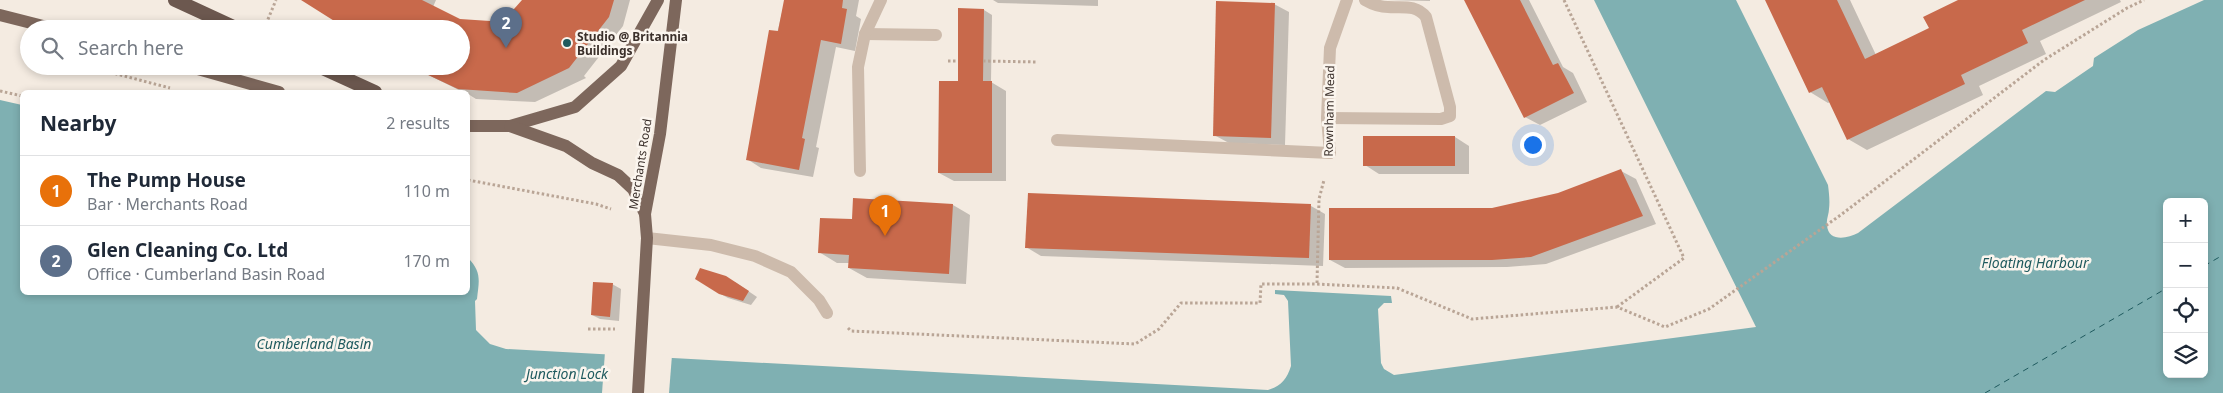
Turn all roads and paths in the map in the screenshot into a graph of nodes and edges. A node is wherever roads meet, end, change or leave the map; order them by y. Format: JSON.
{"nodes":[{"id":1,"x":175,"y":0,"type":"edge"},
{"id":2,"x":276,"y":0,"type":"edge"},
{"id":3,"x":658,"y":0,"type":"edge"},
{"id":4,"x":676,"y":0,"type":"edge"},
{"id":5,"x":881,"y":0,"type":"edge"},
{"id":6,"x":1347,"y":0,"type":"edge"},
{"id":7,"x":1365,"y":0,"type":"edge"},
{"id":8,"x":1564,"y":0,"type":"edge"},
{"id":9,"x":2144,"y":0,"type":"edge"},
{"id":10,"x":0,"y":15,"type":"edge"},
{"id":11,"x":20,"y":20,"type":"edge"},
{"id":12,"x":219,"y":20,"type":"edge"},
{"id":13,"x":268,"y":20,"type":"edge"},
{"id":14,"x":865,"y":34,"type":"junction"},
{"id":15,"x":936,"y":35,"type":"dead end"},
{"id":16,"x":983,"y":61,"type":"dead end"},
{"id":17,"x":1038,"y":62,"type":"dead end"},
{"id":18,"x":120,"y":75,"type":"edge"},
{"id":19,"x":219,"y":75,"type":"edge"},
{"id":20,"x":338,"y":75,"type":"edge"},
{"id":21,"x":176,"y":90,"type":"dead end"},
{"id":22,"x":272,"y":90,"type":"edge"},
{"id":23,"x":371,"y":90,"type":"edge"},
{"id":24,"x":0,"y":91,"type":"edge"},
{"id":25,"x":20,"y":96,"type":"edge"},
{"id":26,"x":1328,"y":118,"type":"junction"},
{"id":27,"x":470,"y":126,"type":"edge"},
{"id":28,"x":510,"y":126,"type":"junction"},
{"id":29,"x":1056,"y":140,"type":"dead end"},
{"id":30,"x":1330,"y":153,"type":"junction"},
{"id":31,"x":860,"y":171,"type":"dead end"},
{"id":32,"x":470,"y":180,"type":"edge"},
{"id":33,"x":613,"y":210,"type":"dead end"},
{"id":34,"x":645,"y":214,"type":"junction"},
{"id":35,"x":647,"y":238,"type":"junction"},
{"id":36,"x":1317,"y":284,"type":"junction"},
{"id":37,"x":1617,"y":307,"type":"junction"},
{"id":38,"x":827,"y":313,"type":"joint"},
{"id":39,"x":588,"y":328,"type":"dead end"},
{"id":40,"x":620,"y":329,"type":"dead end"},
{"id":41,"x":638,"y":393,"type":"edge"}],
"edges":[{"from":1,"to":12,"type":"highway"},
{"from":2,"to":13,"type":"path"},
{"from":3,"to":28,"type":"main road"},
{"from":4,"to":34,"type":"main road","name":"Merchants Road"},
{"from":5,"to":14,"type":"street"},
{"from":6,"to":26,"type":"street","name":"Rownham Mead"},
{"from":7,"to":26,"type":"street"},
{"from":8,"to":37,"type":"path"},
{"from":9,"to":37,"type":"path"},
{"from":10,"to":11,"type":"main road"},
{"from":14,"to":15,"type":"street"},
{"from":14,"to":31,"type":"street"},
{"from":16,"to":17,"type":"path"},
{"from":18,"to":21,"type":"path"},
{"from":19,"to":22,"type":"main road"},
{"from":20,"to":23,"type":"highway"},
{"from":24,"to":25,"type":"path"},
{"from":26,"to":30,"type":"street","name":"Rownham Mead"},
{"from":27,"to":28,"type":"main road"},
{"from":28,"to":34,"type":"main road"},
{"from":29,"to":30,"type":"street"},
{"from":30,"to":36,"type":"path","name":"Rownham Mead"},
{"from":32,"to":33,"type":"path"},
{"from":34,"to":35,"type":"main road","name":"Merchants Road"},
{"from":35,"to":38,"type":"street"},
{"from":35,"to":41,"type":"main road","name":"Merchants Road"},
{"from":36,"to":37,"type":"path"},
{"from":36,"to":38,"type":"path"},
{"from":39,"to":40,"type":"path"}]}
